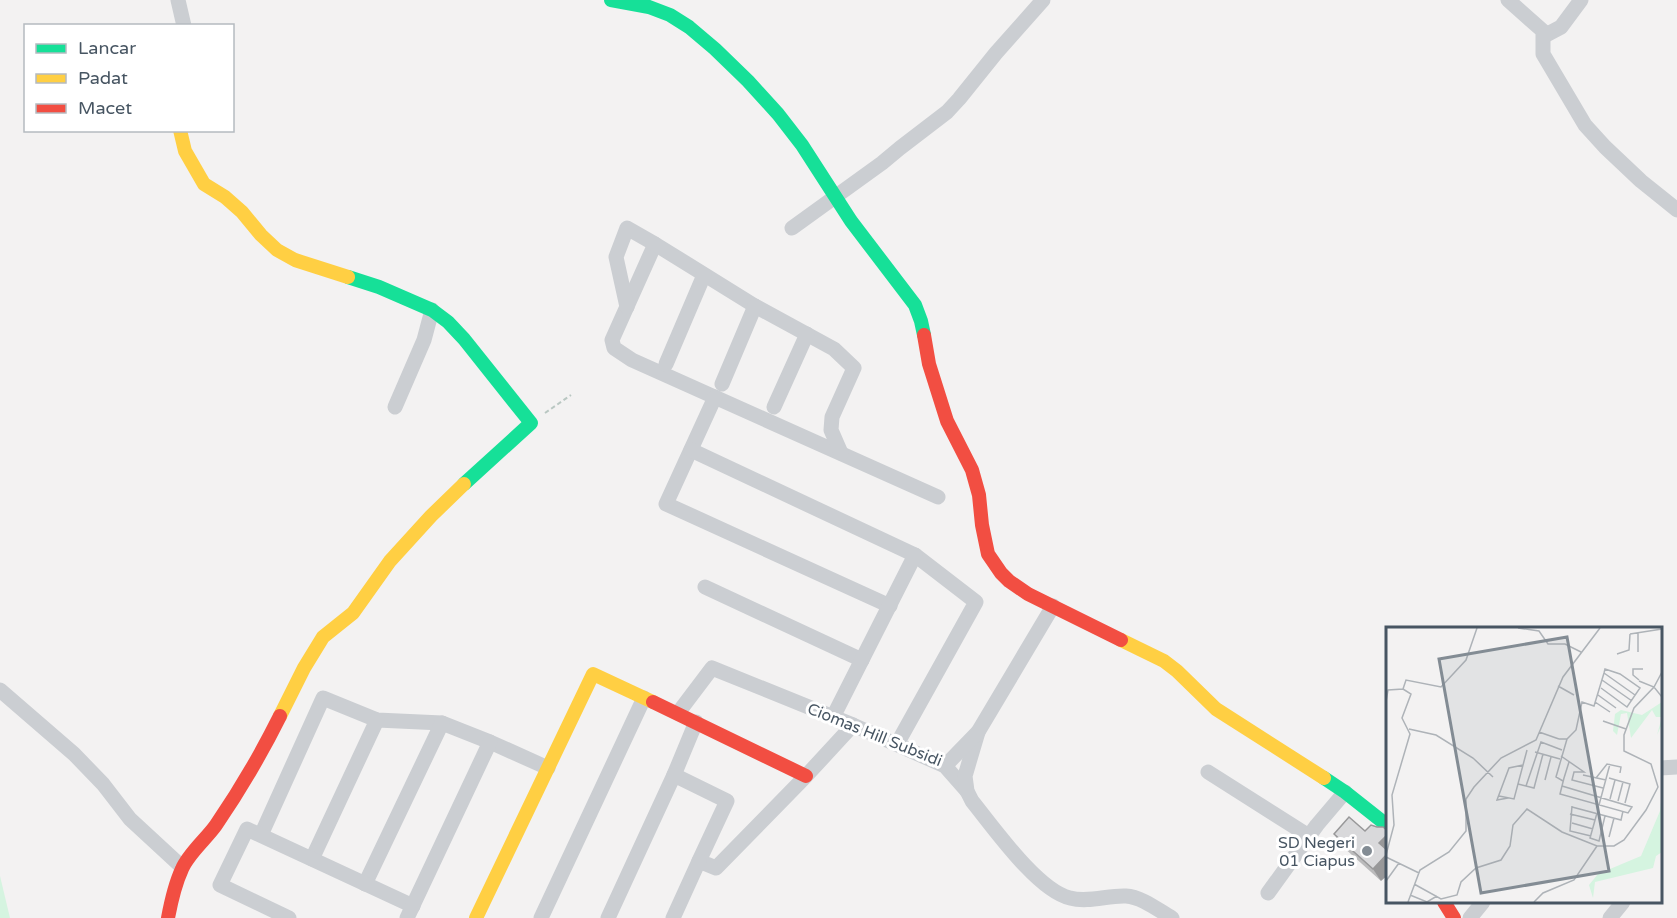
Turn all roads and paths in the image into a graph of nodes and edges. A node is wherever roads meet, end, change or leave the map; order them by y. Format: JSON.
{"nodes":[{"id":1,"x":178,"y":0,"type":"edge"},
{"id":2,"x":611,"y":0,"type":"edge"},
{"id":3,"x":1043,"y":0,"type":"edge"},
{"id":4,"x":1508,"y":0,"type":"edge"},
{"id":5,"x":1581,"y":0,"type":"edge"},
{"id":6,"x":183,"y":24,"type":"edge"},
{"id":7,"x":1544,"y":36,"type":"junction"},
{"id":8,"x":180,"y":132,"type":"edge"},
{"id":9,"x":834,"y":197,"type":"junction"},
{"id":10,"x":1677,"y":210,"type":"edge"},
{"id":11,"x":792,"y":228,"type":"dead end"},
{"id":12,"x":655,"y":244,"type":"junction"},
{"id":13,"x":704,"y":275,"type":"junction"},
{"id":14,"x":754,"y":306,"type":"junction"},
{"id":15,"x":627,"y":307,"type":"junction"},
{"id":16,"x":432,"y":310,"type":"junction"},
{"id":17,"x":807,"y":334,"type":"junction"},
{"id":18,"x":666,"y":364,"type":"dead end"},
{"id":19,"x":718,"y":391,"type":"junction"},
{"id":20,"x":571,"y":395,"type":"dead end"},
{"id":21,"x":395,"y":407,"type":"dead end"},
{"id":22,"x":774,"y":407,"type":"dead end"},
{"id":23,"x":531,"y":423,"type":"junction"},
{"id":24,"x":691,"y":450,"type":"junction"},
{"id":25,"x":841,"y":453,"type":"junction"},
{"id":26,"x":938,"y":497,"type":"dead end"},
{"id":27,"x":915,"y":555,"type":"junction"},
{"id":28,"x":705,"y":587,"type":"dead end"},
{"id":29,"x":890,"y":606,"type":"junction"},
{"id":30,"x":1053,"y":606,"type":"junction"},
{"id":31,"x":862,"y":660,"type":"junction"},
{"id":32,"x":0,"y":690,"type":"edge"},
{"id":33,"x":644,"y":698,"type":"junction"},
{"id":34,"x":678,"y":713,"type":"junction"},
{"id":35,"x":833,"y":717,"type":"junction"},
{"id":36,"x":377,"y":720,"type":"junction"},
{"id":37,"x":696,"y":722,"type":"junction"},
{"id":38,"x":442,"y":723,"type":"junction"},
{"id":39,"x":853,"y":725,"type":"junction"},
{"id":40,"x":978,"y":732,"type":"junction"},
{"id":41,"x":490,"y":742,"type":"junction"},
{"id":42,"x":897,"y":744,"type":"junction"},
{"id":43,"x":945,"y":766,"type":"junction"},
{"id":44,"x":1677,"y":767,"type":"edge"},
{"id":45,"x":548,"y":768,"type":"junction"},
{"id":46,"x":1662,"y":768,"type":"edge"},
{"id":47,"x":1208,"y":772,"type":"dead end"},
{"id":48,"x":674,"y":775,"type":"junction"},
{"id":49,"x":806,"y":777,"type":"junction"},
{"id":50,"x":968,"y":791,"type":"junction"},
{"id":51,"x":1345,"y":792,"type":"junction"},
{"id":52,"x":1386,"y":824,"type":"edge"},
{"id":53,"x":261,"y":835,"type":"junction"},
{"id":54,"x":1309,"y":836,"type":"junction"},
{"id":55,"x":312,"y":859,"type":"junction"},
{"id":56,"x":699,"y":861,"type":"junction"},
{"id":57,"x":182,"y":867,"type":"junction"},
{"id":58,"x":365,"y":884,"type":"junction"},
{"id":59,"x":1268,"y":892,"type":"dead end"},
{"id":60,"x":1445,"y":903,"type":"edge"},
{"id":61,"x":1481,"y":903,"type":"edge"},
{"id":62,"x":1622,"y":903,"type":"edge"},
{"id":63,"x":410,"y":912,"type":"edge"},
{"id":64,"x":168,"y":918,"type":"edge"},
{"id":65,"x":289,"y":918,"type":"edge"},
{"id":66,"x":476,"y":918,"type":"edge"},
{"id":67,"x":541,"y":918,"type":"edge"},
{"id":68,"x":608,"y":918,"type":"edge"},
{"id":69,"x":673,"y":918,"type":"edge"},
{"id":70,"x":1172,"y":918,"type":"edge"},
{"id":71,"x":1454,"y":918,"type":"edge"},
{"id":72,"x":1470,"y":918,"type":"edge"},
{"id":73,"x":1610,"y":918,"type":"edge"}],
"edges":[{"from":1,"to":6,"type":"street"},
{"from":2,"to":9,"type":"street"},
{"from":3,"to":9,"type":"street"},
{"from":4,"to":7,"type":"street"},
{"from":5,"to":7,"type":"street"},
{"from":7,"to":10,"type":"street"},
{"from":8,"to":16,"type":"street"},
{"from":9,"to":11,"type":"street"},
{"from":9,"to":30,"type":"street"},
{"from":12,"to":13,"type":"street"},
{"from":12,"to":15,"type":"street"},
{"from":12,"to":15,"type":"street"},
{"from":13,"to":14,"type":"street"},
{"from":13,"to":18,"type":"street"},
{"from":14,"to":17,"type":"street"},
{"from":14,"to":19,"type":"street"},
{"from":15,"to":19,"type":"street"},
{"from":16,"to":21,"type":"street"},
{"from":16,"to":23,"type":"street"},
{"from":17,"to":22,"type":"street"},
{"from":17,"to":25,"type":"street"},
{"from":19,"to":24,"type":"street"},
{"from":19,"to":25,"type":"street"},
{"from":20,"to":23,"type":"path"},
{"from":23,"to":57,"type":"street"},
{"from":24,"to":27,"type":"street"},
{"from":24,"to":29,"type":"street"},
{"from":25,"to":26,"type":"street"},
{"from":27,"to":29,"type":"street"},
{"from":27,"to":42,"type":"street"},
{"from":28,"to":31,"type":"street"},
{"from":29,"to":31,"type":"street"},
{"from":30,"to":40,"type":"street","name":"Ciomas Hill Subsidi"},
{"from":30,"to":51,"type":"street"},
{"from":31,"to":35,"type":"street"},
{"from":32,"to":57,"type":"street"},
{"from":33,"to":34,"type":"street"},
{"from":33,"to":45,"type":"street"},
{"from":33,"to":67,"type":"street"},
{"from":34,"to":35,"type":"street","name":"Ciomas Hill Subsidi"},
{"from":34,"to":37,"type":"street"},
{"from":35,"to":39,"type":"street","name":"Ciomas Hill Subsidi"},
{"from":36,"to":38,"type":"street"},
{"from":36,"to":53,"type":"street"},
{"from":36,"to":55,"type":"street"},
{"from":37,"to":48,"type":"street"},
{"from":37,"to":49,"type":"street"},
{"from":38,"to":41,"type":"street"},
{"from":38,"to":58,"type":"street"},
{"from":39,"to":42,"type":"street","name":"Ciomas Hill Subsidi"},
{"from":39,"to":49,"type":"street"},
{"from":40,"to":43,"type":"street","name":"Ciomas Hill Subsidi"},
{"from":40,"to":50,"type":"street"},
{"from":41,"to":45,"type":"street"},
{"from":41,"to":63,"type":"street"},
{"from":42,"to":43,"type":"street","name":"Ciomas Hill Subsidi"},
{"from":43,"to":50,"type":"street"},
{"from":44,"to":46,"type":"street"},
{"from":45,"to":66,"type":"street"},
{"from":47,"to":54,"type":"street"},
{"from":48,"to":56,"type":"street"},
{"from":48,"to":68,"type":"street"},
{"from":49,"to":56,"type":"street"},
{"from":50,"to":70,"type":"street"},
{"from":51,"to":52,"type":"street"},
{"from":51,"to":54,"type":"street"},
{"from":53,"to":55,"type":"street"},
{"from":53,"to":65,"type":"street"},
{"from":54,"to":59,"type":"street"},
{"from":55,"to":58,"type":"street"},
{"from":56,"to":69,"type":"street"},
{"from":57,"to":64,"type":"street"},
{"from":58,"to":63,"type":"street"},
{"from":60,"to":71,"type":"street"},
{"from":61,"to":72,"type":"street"},
{"from":62,"to":73,"type":"street"}]}
